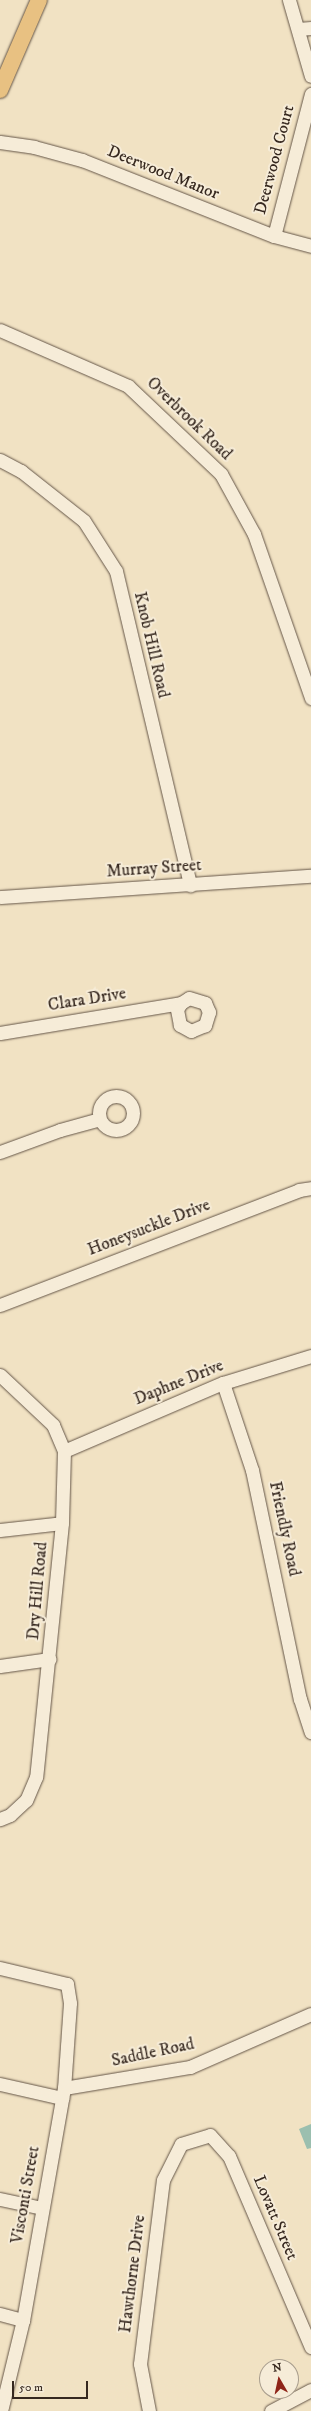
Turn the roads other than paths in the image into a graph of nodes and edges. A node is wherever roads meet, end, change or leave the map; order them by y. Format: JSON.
{"nodes":[{"id":1,"x":39,"y":0,"type":"edge"},
{"id":2,"x":289,"y":0,"type":"edge"},
{"id":3,"x":311,"y":28,"type":"edge"},
{"id":4,"x":298,"y":29,"type":"junction"},
{"id":5,"x":311,"y":76,"type":"edge"},
{"id":6,"x":0,"y":90,"type":"edge"},
{"id":7,"x":311,"y":94,"type":"edge"},
{"id":8,"x":0,"y":142,"type":"edge"},
{"id":9,"x":274,"y":236,"type":"junction"},
{"id":10,"x":311,"y":246,"type":"edge"},
{"id":11,"x":0,"y":330,"type":"edge"},
{"id":12,"x":0,"y":460,"type":"edge"},
{"id":13,"x":311,"y":698,"type":"edge"},
{"id":14,"x":311,"y":876,"type":"edge"},
{"id":15,"x":190,"y":885,"type":"junction"},
{"id":16,"x":0,"y":897,"type":"edge"},
{"id":17,"x":181,"y":1003,"type":"dead end"},
{"id":18,"x":0,"y":1033,"type":"edge"},
{"id":19,"x":100,"y":1119,"type":"dead end"},
{"id":20,"x":0,"y":1152,"type":"edge"},
{"id":21,"x":311,"y":1188,"type":"edge"},
{"id":22,"x":0,"y":1305,"type":"edge"},
{"id":23,"x":311,"y":1356,"type":"edge"},
{"id":24,"x":0,"y":1375,"type":"edge"},
{"id":25,"x":223,"y":1383,"type":"junction"},
{"id":26,"x":64,"y":1451,"type":"junction"},
{"id":27,"x":62,"y":1522,"type":"junction"},
{"id":28,"x":0,"y":1530,"type":"edge"},
{"id":29,"x":50,"y":1659,"type":"junction"},
{"id":30,"x":0,"y":1666,"type":"edge"},
{"id":31,"x":311,"y":1732,"type":"edge"},
{"id":32,"x":0,"y":1819,"type":"edge"},
{"id":33,"x":0,"y":1968,"type":"edge"},
{"id":34,"x":311,"y":2014,"type":"edge"},
{"id":35,"x":0,"y":2084,"type":"edge"},
{"id":36,"x":63,"y":2093,"type":"junction"},
{"id":37,"x":181,"y":2144,"type":"joint"},
{"id":38,"x":0,"y":2199,"type":"edge"},
{"id":39,"x":42,"y":2208,"type":"junction"},
{"id":40,"x":0,"y":2314,"type":"edge"},
{"id":41,"x":23,"y":2320,"type":"junction"},
{"id":42,"x":311,"y":2347,"type":"edge"},
{"id":43,"x":311,"y":2390,"type":"edge"},
{"id":44,"x":1,"y":2411,"type":"edge"},
{"id":45,"x":148,"y":2411,"type":"edge"},
{"id":46,"x":271,"y":2411,"type":"edge"}],
"edges":[{"from":1,"to":6,"type":"main road"},
{"from":2,"to":4,"type":"street"},
{"from":3,"to":4,"type":"street"},
{"from":4,"to":5,"type":"street"},
{"from":7,"to":9,"type":"street","name":"Deerwood Court"},
{"from":8,"to":9,"type":"street","name":"Deerwood Manor"},
{"from":9,"to":10,"type":"street","name":"Deerwood Manor"},
{"from":11,"to":13,"type":"street","name":"Overbrook Road"},
{"from":12,"to":15,"type":"street","name":"Knob Hill Road"},
{"from":14,"to":15,"type":"street","name":"Murray Street"},
{"from":15,"to":16,"type":"street","name":"Murray Street"},
{"from":17,"to":18,"type":"street","name":"Clara Drive"},
{"from":19,"to":20,"type":"street"},
{"from":21,"to":22,"type":"street","name":"Honeysuckle Drive"},
{"from":23,"to":25,"type":"street","name":"Daphne Drive"},
{"from":24,"to":26,"type":"street","name":"Dry Hill Road"},
{"from":25,"to":26,"type":"street","name":"Daphne Drive"},
{"from":25,"to":31,"type":"street","name":"Friendly Road"},
{"from":26,"to":27,"type":"street","name":"Dry Hill Road"},
{"from":27,"to":28,"type":"street"},
{"from":27,"to":29,"type":"street","name":"Dry Hill Road"},
{"from":29,"to":30,"type":"street"},
{"from":29,"to":32,"type":"street","name":"Dry Hill Road"},
{"from":33,"to":36,"type":"street","name":"Visconti Street"},
{"from":34,"to":36,"type":"street","name":"Saddle Road"},
{"from":35,"to":36,"type":"street"},
{"from":36,"to":39,"type":"street","name":"Visconti Street"},
{"from":37,"to":42,"type":"street","name":"Lovatt Street"},
{"from":37,"to":45,"type":"street","name":"Hawthorne Drive"},
{"from":38,"to":39,"type":"street"},
{"from":39,"to":41,"type":"street","name":"Visconti Street"},
{"from":40,"to":41,"type":"street"},
{"from":41,"to":44,"type":"street","name":"Visconti Street"},
{"from":43,"to":46,"type":"street"}]}
